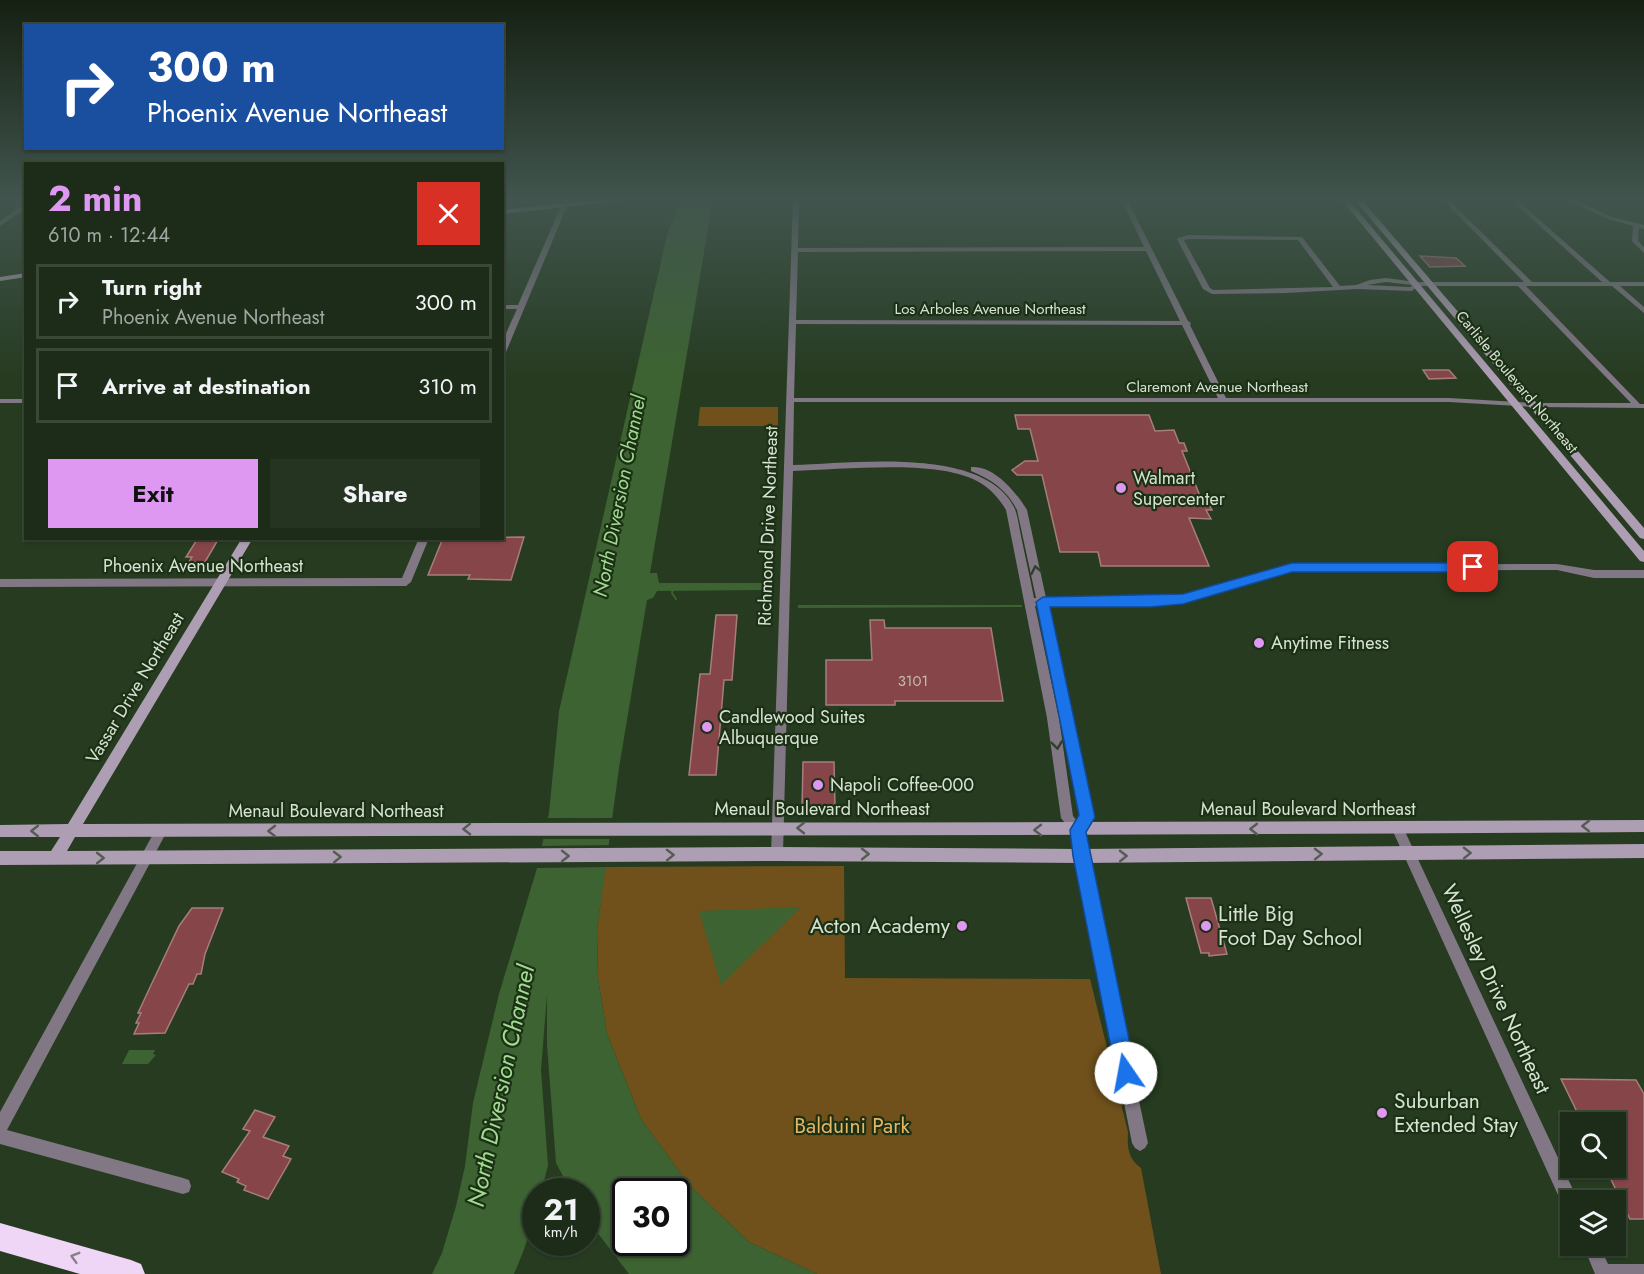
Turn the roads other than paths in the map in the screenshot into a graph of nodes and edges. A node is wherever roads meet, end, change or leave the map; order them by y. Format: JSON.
{"nodes":[{"id":1,"x":542,"y":258,"type":"edge"},
{"id":2,"x":796,"y":258,"type":"edge"},
{"id":3,"x":1155,"y":258,"type":"edge"},
{"id":4,"x":1191,"y":258,"type":"edge"},
{"id":5,"x":1316,"y":258,"type":"edge"},
{"id":6,"x":1394,"y":258,"type":"edge"},
{"id":7,"x":1408,"y":258,"type":"edge"},
{"id":8,"x":1500,"y":258,"type":"edge"},
{"id":9,"x":1581,"y":258,"type":"edge"},
{"id":10,"x":24,"y":276,"type":"edge"},
{"id":11,"x":0,"y":279,"type":"edge"},
{"id":12,"x":1416,"y":284,"type":"junction"},
{"id":13,"x":1430,"y":284,"type":"junction"},
{"id":14,"x":1644,"y":284,"type":"edge"},
{"id":15,"x":1525,"y":285,"type":"junction"},
{"id":16,"x":1611,"y":285,"type":"junction"},
{"id":17,"x":1338,"y":288,"type":"junction"},
{"id":18,"x":504,"y":307,"type":"edge"},
{"id":19,"x":522,"y":307,"type":"junction"},
{"id":20,"x":1644,"y":311,"type":"edge"},
{"id":21,"x":794,"y":322,"type":"junction"},
{"id":22,"x":1187,"y":323,"type":"junction"},
{"id":23,"x":504,"y":348,"type":"edge"},
{"id":24,"x":790,"y":400,"type":"junction"},
{"id":25,"x":1223,"y":400,"type":"junction"},
{"id":26,"x":0,"y":401,"type":"edge"},
{"id":27,"x":24,"y":401,"type":"edge"},
{"id":28,"x":1513,"y":402,"type":"junction"},
{"id":29,"x":1533,"y":405,"type":"junction"},
{"id":30,"x":1642,"y":406,"type":"edge"},
{"id":31,"x":788,"y":464,"type":"junction"},
{"id":32,"x":1571,"y":471,"type":"junction"},
{"id":33,"x":999,"y":486,"type":"junction"},
{"id":34,"x":1634,"y":524,"type":"junction"},
{"id":35,"x":1644,"y":535,"type":"edge"},
{"id":36,"x":247,"y":540,"type":"edge"},
{"id":37,"x":423,"y":540,"type":"edge"},
{"id":38,"x":1644,"y":558,"type":"edge"},
{"id":39,"x":1644,"y":574,"type":"edge"},
{"id":40,"x":222,"y":582,"type":"junction"},
{"id":41,"x":0,"y":583,"type":"edge"},
{"id":42,"x":1030,"y":602,"type":"junction"},
{"id":43,"x":1043,"y":602,"type":"junction"},
{"id":44,"x":1644,"y":826,"type":"edge"},
{"id":45,"x":1397,"y":827,"type":"junction"},
{"id":46,"x":777,"y":828,"type":"junction"},
{"id":47,"x":1078,"y":830,"type":"junction"},
{"id":48,"x":0,"y":831,"type":"edge"},
{"id":49,"x":71,"y":831,"type":"junction"},
{"id":50,"x":161,"y":831,"type":"junction"},
{"id":51,"x":1644,"y":851,"type":"edge"},
{"id":52,"x":1408,"y":853,"type":"junction"},
{"id":53,"x":777,"y":854,"type":"junction"},
{"id":54,"x":1081,"y":856,"type":"junction"},
{"id":55,"x":0,"y":858,"type":"edge"},
{"id":56,"x":55,"y":858,"type":"junction"},
{"id":57,"x":147,"y":858,"type":"junction"},
{"id":58,"x":0,"y":1127,"type":"edge"},
{"id":59,"x":0,"y":1136,"type":"edge"},
{"id":60,"x":1140,"y":1143,"type":"dead end"},
{"id":61,"x":183,"y":1186,"type":"dead end"},
{"id":62,"x":1564,"y":1190,"type":"edge"},
{"id":63,"x":0,"y":1237,"type":"edge"},
{"id":64,"x":1596,"y":1256,"type":"edge"},
{"id":65,"x":1644,"y":1272,"type":"edge"},
{"id":66,"x":131,"y":1274,"type":"edge"}],
"edges":[{"from":1,"to":19,"type":"street"},
{"from":2,"to":21,"type":"street","name":"Richmond Drive Northeast"},
{"from":3,"to":22,"type":"street"},
{"from":4,"to":17,"type":"street"},
{"from":5,"to":17,"type":"street"},
{"from":6,"to":12,"type":"main road","name":"Carlisle Boulevard Northeast"},
{"from":7,"to":13,"type":"main road","name":"Carlisle Boulevard Northeast"},
{"from":8,"to":15,"type":"street"},
{"from":9,"to":16,"type":"street"},
{"from":10,"to":11,"type":"main road"},
{"from":12,"to":13,"type":"street"},
{"from":12,"to":17,"type":"street"},
{"from":12,"to":28,"type":"main road","name":"Carlisle Boulevard Northeast"},
{"from":13,"to":15,"type":"street"},
{"from":13,"to":29,"type":"main road","name":"Carlisle Boulevard Northeast"},
{"from":14,"to":16,"type":"street"},
{"from":15,"to":16,"type":"street"},
{"from":15,"to":30,"type":"street"},
{"from":16,"to":20,"type":"street"},
{"from":18,"to":19,"type":"street"},
{"from":19,"to":23,"type":"street"},
{"from":21,"to":22,"type":"street","name":"Los Arboles Avenue Northeast"},
{"from":21,"to":24,"type":"street","name":"Richmond Drive Northeast"},
{"from":22,"to":25,"type":"street"},
{"from":24,"to":25,"type":"street","name":"Claremont Avenue Northeast"},
{"from":24,"to":31,"type":"street","name":"Richmond Drive Northeast"},
{"from":25,"to":28,"type":"street","name":"Claremont Avenue Northeast"},
{"from":26,"to":27,"type":"street"},
{"from":28,"to":29,"type":"street","name":"Claremont Avenue Northeast"},
{"from":28,"to":32,"type":"main road","name":"Carlisle Boulevard Northeast"},
{"from":29,"to":30,"type":"street","name":"Claremont Avenue Northeast"},
{"from":29,"to":34,"type":"main road","name":"Carlisle Boulevard Northeast"},
{"from":31,"to":33,"type":"street"},
{"from":31,"to":46,"type":"street","name":"Richmond Drive Northeast"},
{"from":32,"to":34,"type":"main road"},
{"from":32,"to":38,"type":"main road","name":"Carlisle Boulevard Northeast"},
{"from":33,"to":42,"type":"street"},
{"from":43,"to":33,"type":"street","one_way":true},
{"from":34,"to":35,"type":"main road","name":"Carlisle Boulevard Northeast"},
{"from":36,"to":40,"type":"main road","name":"Vassar Drive Northeast"},
{"from":37,"to":40,"type":"street","name":"Phoenix Avenue Northeast"},
{"from":39,"to":43,"type":"street"},
{"from":40,"to":41,"type":"street","name":"Phoenix Avenue Northeast"},
{"from":40,"to":49,"type":"main road","name":"Vassar Drive Northeast"},
{"from":42,"to":43,"type":"street"},
{"from":42,"to":47,"type":"street","one_way":true},
{"from":43,"to":47,"type":"street"},
{"from":44,"to":45,"type":"main road","name":"Menaul Boulevard Northeast","one_way":true},
{"from":45,"to":47,"type":"main road","name":"Menaul Boulevard Northeast","one_way":true},
{"from":45,"to":52,"type":"street","name":"Wellesley Drive Northeast"},
{"from":47,"to":46,"type":"main road","name":"Menaul Boulevard Northeast","one_way":true},
{"from":46,"to":50,"type":"main road","name":"Menaul Boulevard Northeast","one_way":true},
{"from":46,"to":53,"type":"street","name":"Richmond Drive Northeast"},
{"from":47,"to":54,"type":"street"},
{"from":49,"to":48,"type":"main road","name":"Menaul Boulevard Northeast","one_way":true},
{"from":49,"to":50,"type":"main road","name":"Menaul Boulevard Northeast"},
{"from":49,"to":56,"type":"main road","name":"Vassar Drive Northeast"},
{"from":50,"to":57,"type":"street"},
{"from":52,"to":51,"type":"main road","one_way":true},
{"from":54,"to":52,"type":"main road","one_way":true},
{"from":52,"to":62,"type":"street","name":"Wellesley Drive Northeast"},
{"from":53,"to":54,"type":"main road","one_way":true},
{"from":57,"to":53,"type":"main road","one_way":true},
{"from":54,"to":60,"type":"street"},
{"from":55,"to":56,"type":"main road"},
{"from":56,"to":57,"type":"main road","one_way":true},
{"from":57,"to":58,"type":"street"},
{"from":59,"to":61,"type":"street"},
{"from":66,"to":63,"type":"highway","one_way":true},
{"from":64,"to":65,"type":"street"}]}
